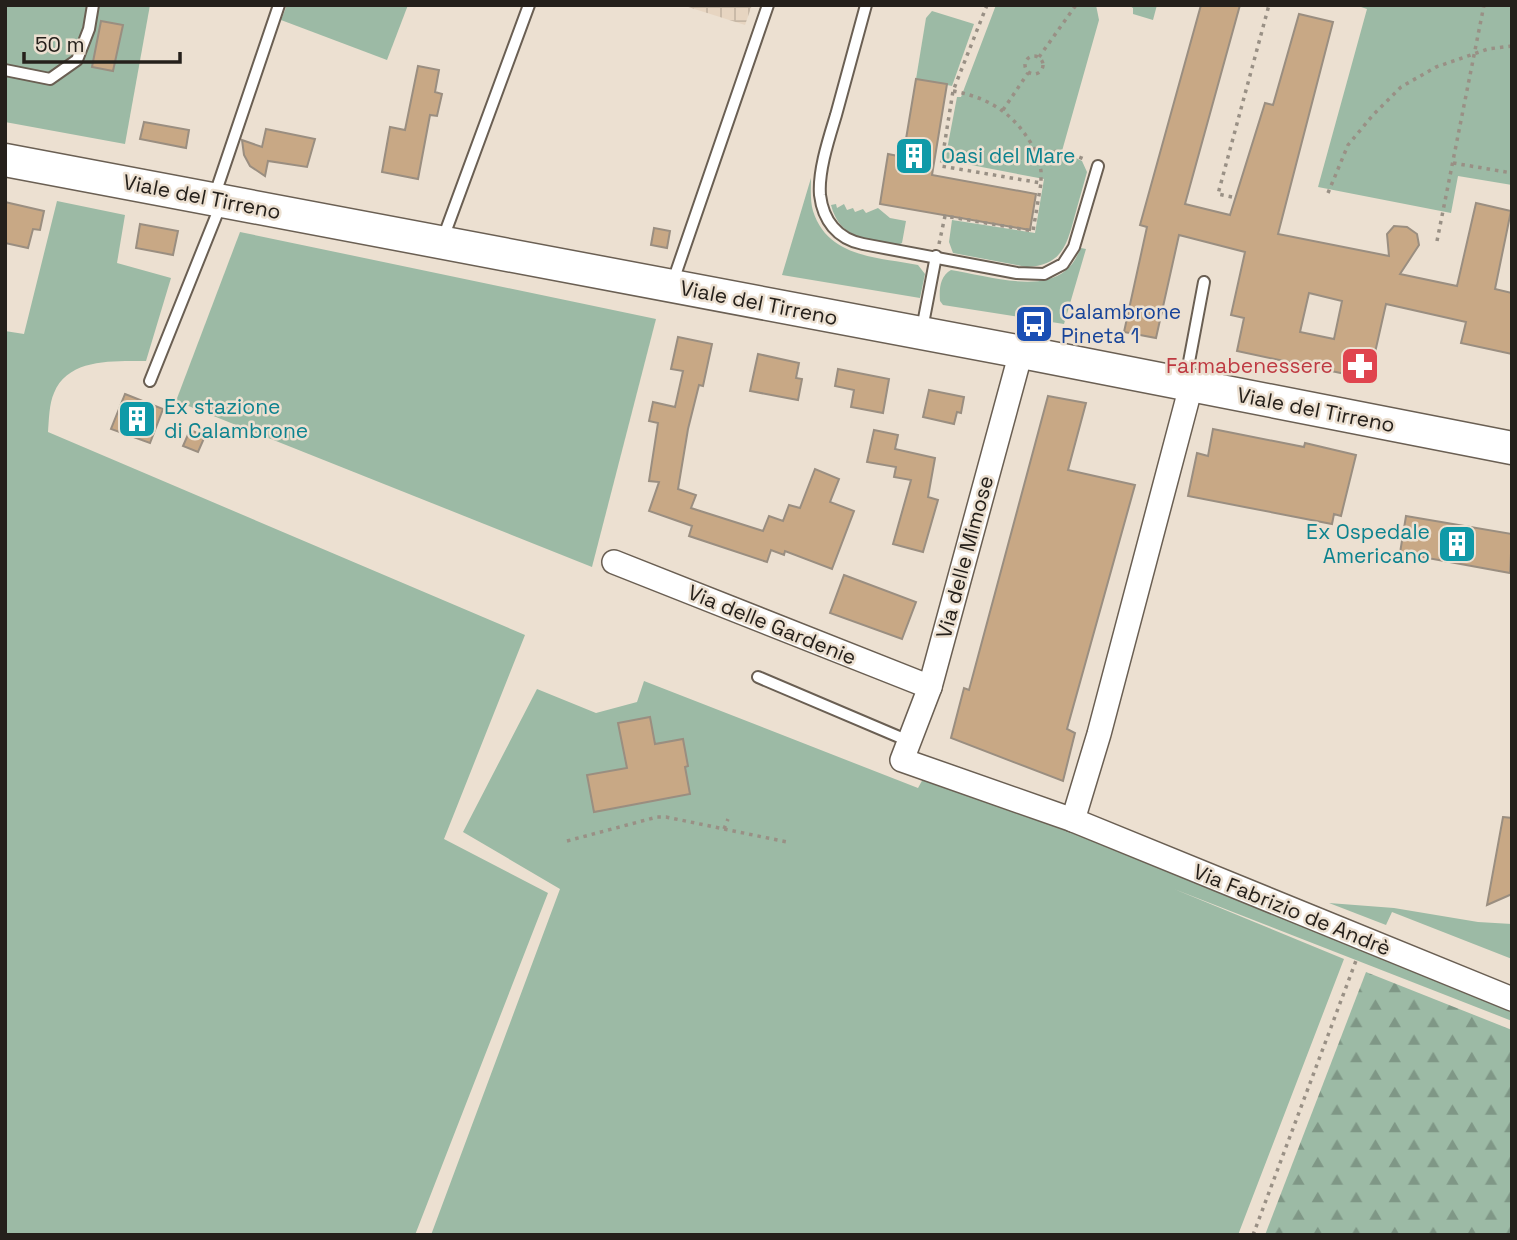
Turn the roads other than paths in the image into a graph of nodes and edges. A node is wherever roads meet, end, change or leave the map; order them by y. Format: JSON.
{"nodes":[{"id":1,"x":93,"y":5,"type":"edge"},
{"id":2,"x":279,"y":5,"type":"edge"},
{"id":3,"x":529,"y":5,"type":"edge"},
{"id":4,"x":768,"y":5,"type":"edge"},
{"id":5,"x":866,"y":5,"type":"edge"},
{"id":6,"x":5,"y":71,"type":"edge"},
{"id":7,"x":5,"y":160,"type":"edge"},
{"id":8,"x":1098,"y":166,"type":"road end"},
{"id":9,"x":218,"y":200,"type":"junction"},
{"id":10,"x":441,"y":243,"type":"junction"},
{"id":11,"x":936,"y":257,"type":"junction"},
{"id":12,"x":1204,"y":282,"type":"dead end"},
{"id":13,"x":671,"y":287,"type":"junction"},
{"id":14,"x":922,"y":333,"type":"junction"},
{"id":15,"x":1021,"y":352,"type":"junction"},
{"id":16,"x":150,"y":382,"type":"dead end"},
{"id":17,"x":1188,"y":385,"type":"junction"},
{"id":18,"x":1512,"y":448,"type":"edge"},
{"id":19,"x":614,"y":562,"type":"dead end"},
{"id":20,"x":758,"y":677,"type":"dead end"},
{"id":21,"x":930,"y":687,"type":"junction"},
{"id":22,"x":906,"y":751,"type":"junction"},
{"id":23,"x":1073,"y":820,"type":"junction"},
{"id":24,"x":1512,"y":999,"type":"edge"}],
"edges":[{"from":1,"to":6,"type":"lane"},
{"from":2,"to":9,"type":"lane"},
{"from":3,"to":10,"type":"lane"},
{"from":4,"to":13,"type":"lane"},
{"from":5,"to":11,"type":"lane"},
{"from":7,"to":9,"type":"main road","name":"Viale del Tirreno"},
{"from":8,"to":11,"type":"lane"},
{"from":9,"to":10,"type":"main road","name":"Viale del Tirreno"},
{"from":9,"to":16,"type":"lane"},
{"from":10,"to":13,"type":"main road","name":"Viale del Tirreno"},
{"from":11,"to":14,"type":"lane"},
{"from":12,"to":17,"type":"lane"},
{"from":13,"to":14,"type":"main road","name":"Viale del Tirreno"},
{"from":14,"to":15,"type":"main road","name":"Viale del Tirreno"},
{"from":15,"to":17,"type":"main road","name":"Viale del Tirreno"},
{"from":15,"to":21,"type":"street","name":"Via delle Mimose"},
{"from":17,"to":18,"type":"main road","name":"Viale del Tirreno"},
{"from":17,"to":23,"type":"street"},
{"from":19,"to":21,"type":"street","name":"Via delle Gardenie"},
{"from":20,"to":22,"type":"lane"},
{"from":21,"to":22,"type":"street","name":"Via delle Mimose"},
{"from":22,"to":23,"type":"street","name":"Via Fabrizio de Andrè"},
{"from":23,"to":24,"type":"street","name":"Via Fabrizio de Andrè"}]}
